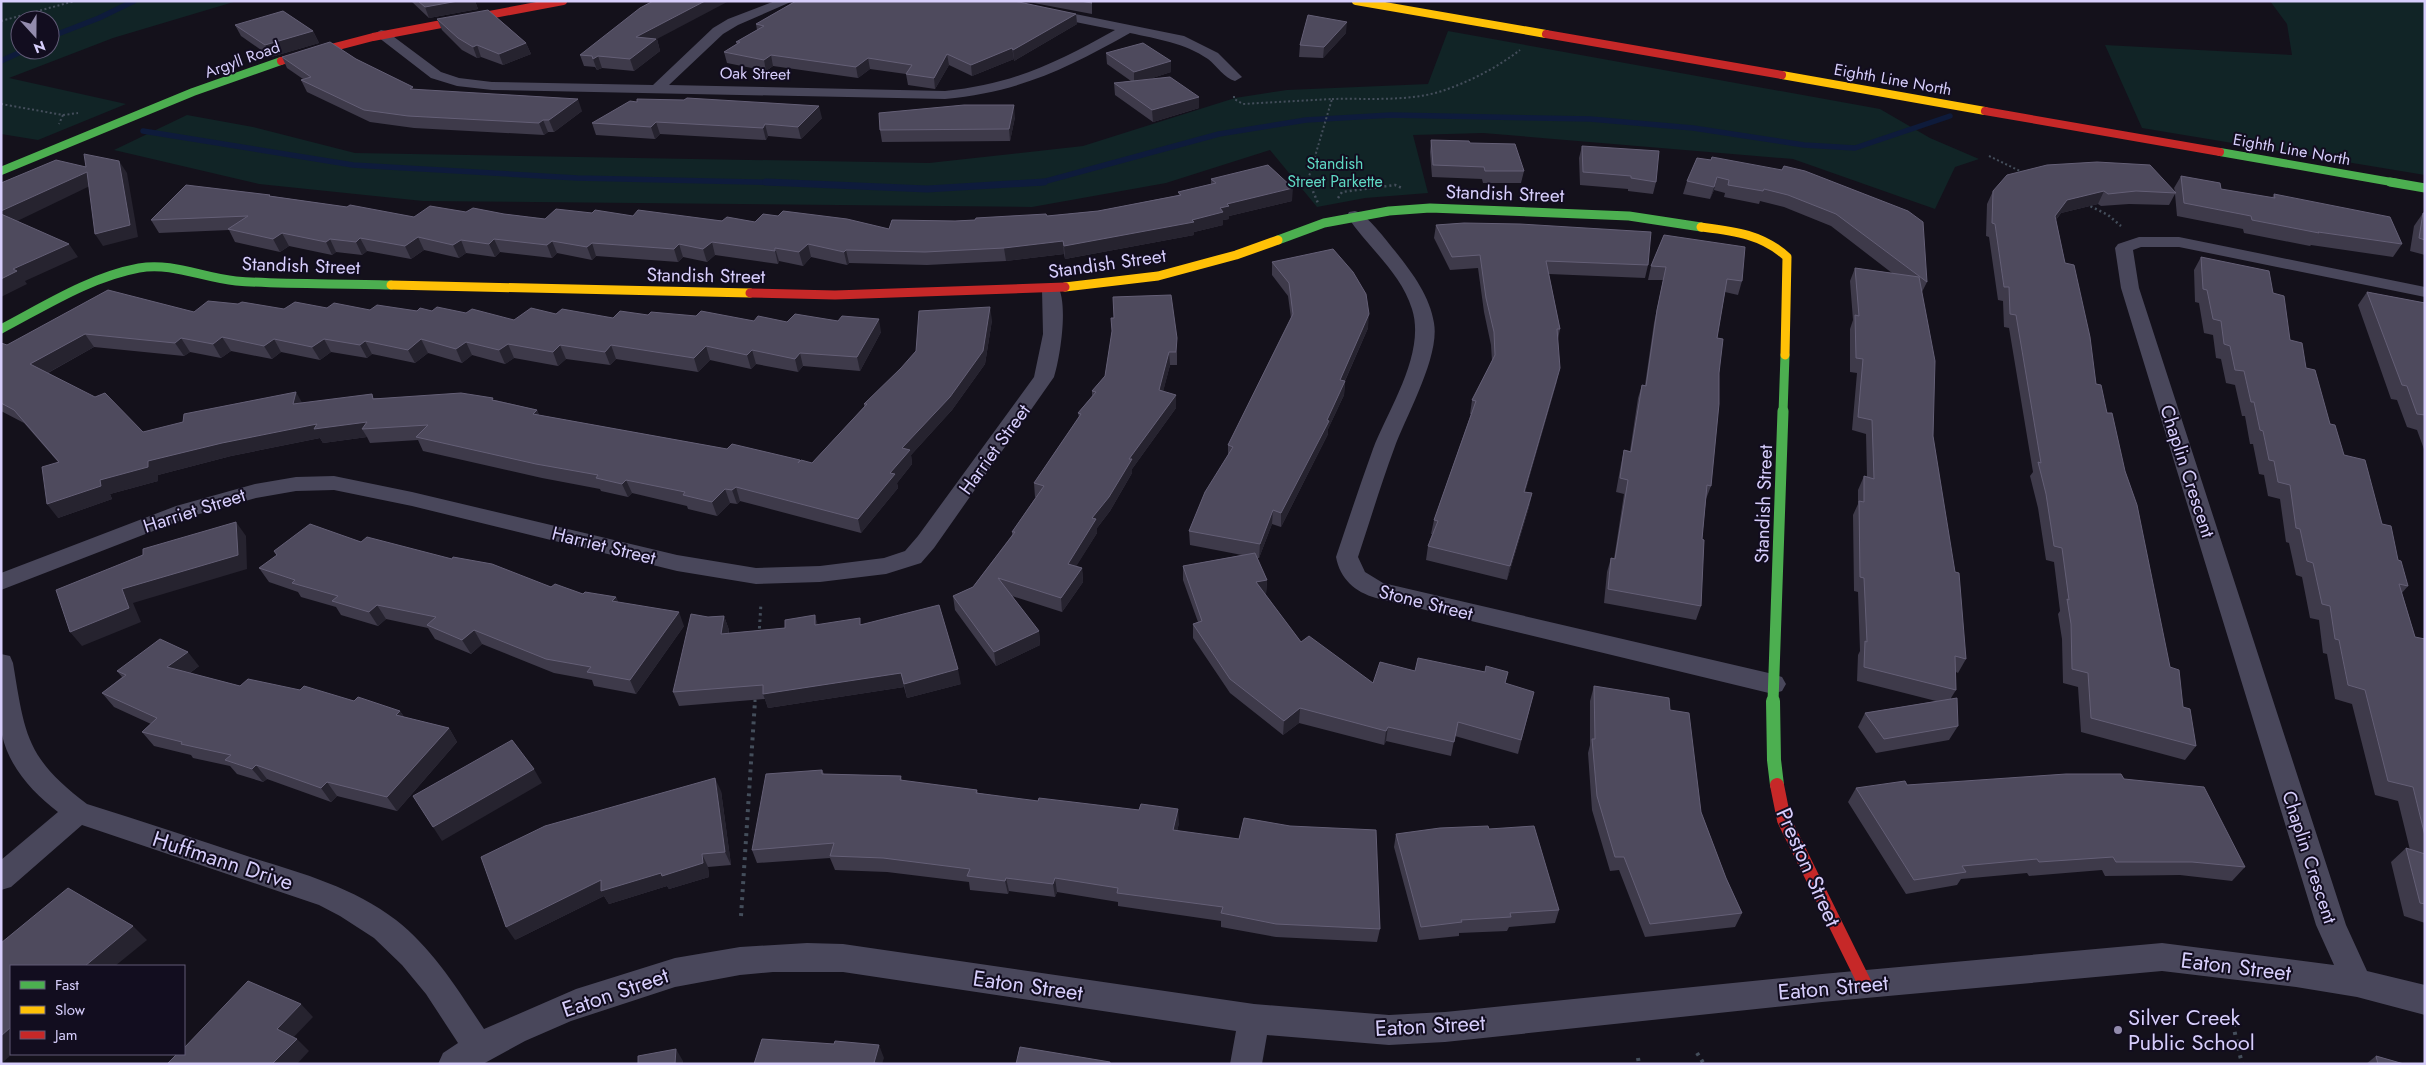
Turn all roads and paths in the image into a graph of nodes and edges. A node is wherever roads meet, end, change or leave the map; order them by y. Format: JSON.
{"nodes":[{"id":1,"x":75,"y":1,"type":"edge"},
{"id":2,"x":563,"y":1,"type":"edge"},
{"id":3,"x":787,"y":1,"type":"edge"},
{"id":4,"x":991,"y":1,"type":"edge"},
{"id":5,"x":1356,"y":1,"type":"edge"},
{"id":6,"x":1,"y":21,"type":"edge"},
{"id":7,"x":1129,"y":28,"type":"junction"},
{"id":8,"x":381,"y":34,"type":"junction"},
{"id":9,"x":1523,"y":47,"type":"dead end"},
{"id":10,"x":1235,"y":77,"type":"dead end"},
{"id":11,"x":657,"y":89,"type":"junction"},
{"id":12,"x":1234,"y":96,"type":"dead end"},
{"id":13,"x":1332,"y":101,"type":"junction"},
{"id":14,"x":1,"y":104,"type":"edge"},
{"id":15,"x":58,"y":128,"type":"dead end"},
{"id":16,"x":1990,"y":156,"type":"dead end"},
{"id":17,"x":1,"y":171,"type":"edge"},
{"id":18,"x":2024,"y":173,"type":"edge"},
{"id":19,"x":2425,"y":188,"type":"edge"},
{"id":20,"x":2083,"y":203,"type":"edge"},
{"id":21,"x":1321,"y":208,"type":"dead end"},
{"id":22,"x":1355,"y":216,"type":"junction"},
{"id":23,"x":2121,"y":226,"type":"dead end"},
{"id":24,"x":1051,"y":289,"type":"junction"},
{"id":25,"x":2425,"y":292,"type":"edge"},
{"id":26,"x":1,"y":329,"type":"edge"},
{"id":27,"x":1,"y":582,"type":"edge"},
{"id":28,"x":760,"y":603,"type":"dead end"},
{"id":29,"x":758,"y":642,"type":"edge"},
{"id":30,"x":1,"y":663,"type":"edge"},
{"id":31,"x":1773,"y":684,"type":"junction"},
{"id":32,"x":755,"y":691,"type":"edge"},
{"id":33,"x":78,"y":812,"type":"junction"},
{"id":34,"x":1,"y":878,"type":"edge"},
{"id":35,"x":741,"y":916,"type":"dead end"},
{"id":36,"x":2357,"y":983,"type":"junction"},
{"id":37,"x":1865,"y":984,"type":"junction"},
{"id":38,"x":2425,"y":1000,"type":"edge"},
{"id":39,"x":2233,"y":1008,"type":"dead end"},
{"id":40,"x":1254,"y":1018,"type":"junction"},
{"id":41,"x":1697,"y":1053,"type":"dead end"},
{"id":42,"x":466,"y":1056,"type":"edge"},
{"id":43,"x":1246,"y":1064,"type":"edge"},
{"id":44,"x":1704,"y":1064,"type":"edge"},
{"id":45,"x":2242,"y":1064,"type":"edge"}],
"edges":[{"from":1,"to":6,"type":"path"},
{"from":2,"to":8,"type":"street","name":"Argyll Road"},
{"from":3,"to":11,"type":"street"},
{"from":4,"to":7,"type":"street"},
{"from":5,"to":19,"type":"street","name":"Eighth Line North"},
{"from":7,"to":10,"type":"street"},
{"from":7,"to":11,"type":"street","name":"Oak Street"},
{"from":8,"to":11,"type":"street","name":"Oak Street"},
{"from":8,"to":17,"type":"street","name":"Argyll Road"},
{"from":9,"to":13,"type":"path"},
{"from":12,"to":13,"type":"path"},
{"from":13,"to":21,"type":"path"},
{"from":14,"to":15,"type":"path"},
{"from":16,"to":18,"type":"path"},
{"from":20,"to":23,"type":"path"},
{"from":22,"to":24,"type":"street","name":"Standish Street"},
{"from":22,"to":31,"type":"street","name":"Stone Street"},
{"from":22,"to":31,"type":"street","name":"Standish Street"},
{"from":24,"to":26,"type":"street","name":"Standish Street"},
{"from":24,"to":27,"type":"street","name":"Harriet Street"},
{"from":25,"to":36,"type":"street","name":"Chaplin Crescent"},
{"from":28,"to":29,"type":"path"},
{"from":30,"to":33,"type":"street","name":"Huffmann Drive"},
{"from":31,"to":37,"type":"street","name":"Preston Street"},
{"from":32,"to":35,"type":"path"},
{"from":33,"to":34,"type":"street"},
{"from":33,"to":42,"type":"street","name":"Huffmann Drive"},
{"from":36,"to":37,"type":"street","name":"Eaton Street"},
{"from":36,"to":38,"type":"street","name":"Eaton Street"},
{"from":37,"to":40,"type":"street","name":"Eaton Street"},
{"from":39,"to":45,"type":"path"},
{"from":40,"to":42,"type":"street","name":"Eaton Street"},
{"from":40,"to":43,"type":"street"},
{"from":41,"to":44,"type":"path"}]}
